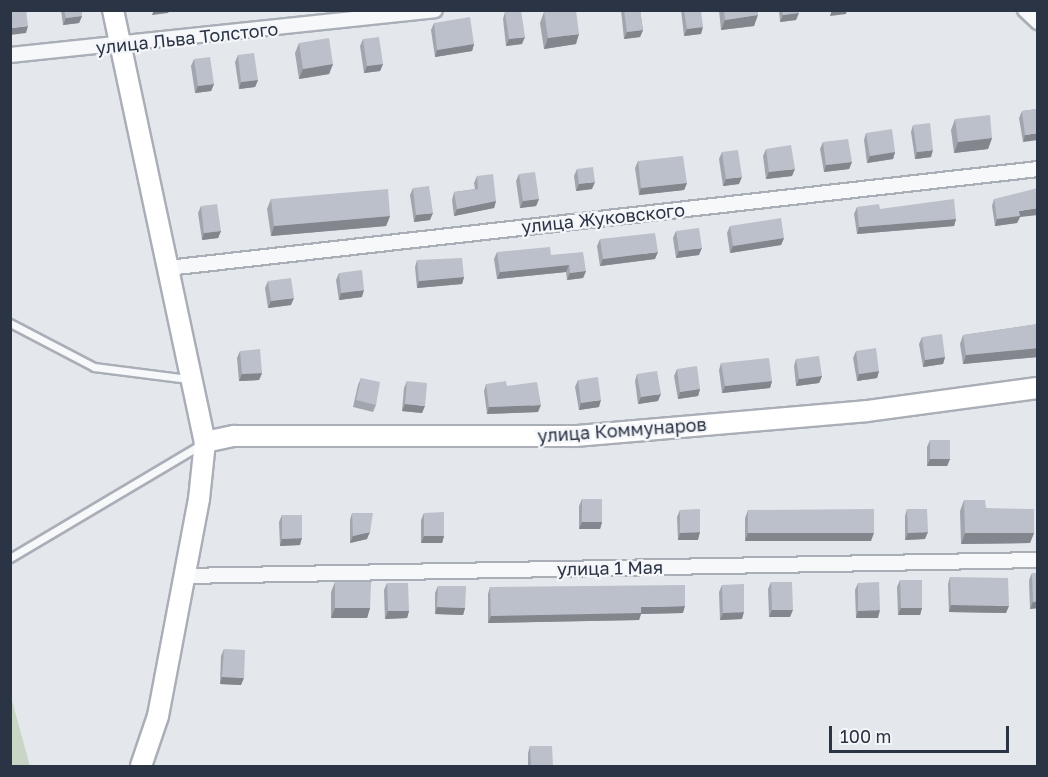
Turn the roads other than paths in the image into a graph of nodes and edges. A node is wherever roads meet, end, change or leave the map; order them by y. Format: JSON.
{"nodes":[{"id":1,"x":113,"y":10,"type":"edge"},
{"id":2,"x":435,"y":10,"type":"edge"},
{"id":3,"x":1025,"y":10,"type":"edge"},
{"id":4,"x":1038,"y":22,"type":"edge"},
{"id":5,"x":121,"y":46,"type":"junction"},
{"id":6,"x":10,"y":55,"type":"edge"},
{"id":7,"x":1038,"y":169,"type":"edge"},
{"id":8,"x":168,"y":268,"type":"junction"},
{"id":9,"x":10,"y":323,"type":"edge"},
{"id":10,"x":192,"y":380,"type":"junction"},
{"id":11,"x":1038,"y":388,"type":"edge"},
{"id":12,"x":205,"y":442,"type":"junction"},
{"id":13,"x":10,"y":558,"type":"edge"},
{"id":14,"x":1038,"y":560,"type":"edge"},
{"id":15,"x":183,"y":576,"type":"junction"},
{"id":16,"x":141,"y":766,"type":"edge"}],
"edges":[{"from":1,"to":5,"type":"main road"},
{"from":2,"to":5,"type":"street","name":"улица Льва Толстого"},
{"from":3,"to":4,"type":"street"},
{"from":5,"to":6,"type":"street","name":"улица Льва Толстого"},
{"from":5,"to":8,"type":"main road"},
{"from":7,"to":8,"type":"street","name":"улица Жуковского"},
{"from":8,"to":10,"type":"main road"},
{"from":9,"to":10,"type":"lane"},
{"from":10,"to":12,"type":"main road"},
{"from":11,"to":12,"type":"main road","name":"улица Коммунаров"},
{"from":12,"to":13,"type":"lane"},
{"from":12,"to":15,"type":"main road"},
{"from":14,"to":15,"type":"street","name":"улица 1 Мая"},
{"from":15,"to":16,"type":"main road"}]}
